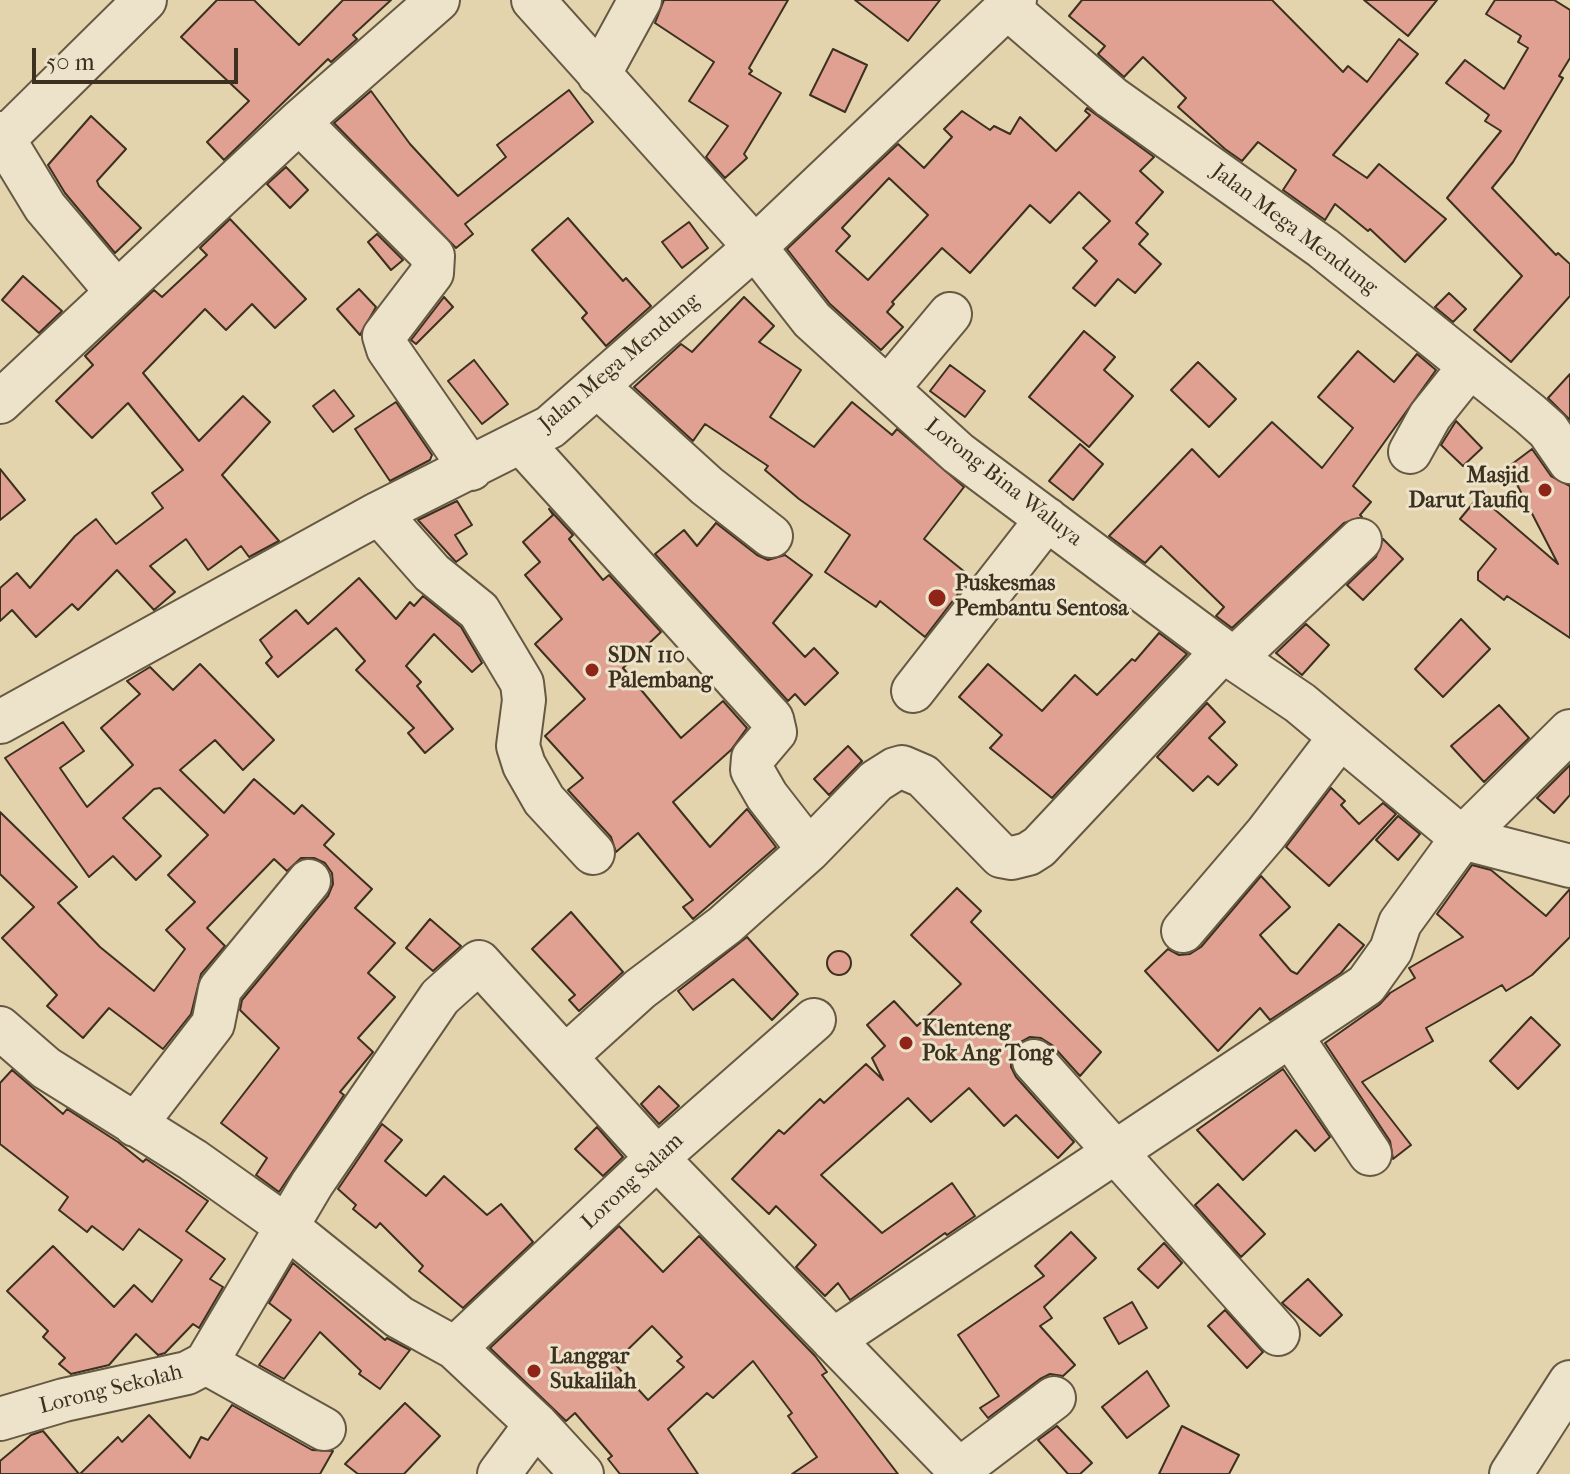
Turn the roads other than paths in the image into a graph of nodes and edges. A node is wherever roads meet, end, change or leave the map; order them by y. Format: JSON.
{"nodes":[{"id":1,"x":145,"y":0,"type":"edge"},
{"id":2,"x":438,"y":0,"type":"edge"},
{"id":3,"x":533,"y":0,"type":"edge"},
{"id":4,"x":640,"y":0,"type":"edge"},
{"id":5,"x":1012,"y":4,"type":"edge"},
{"id":6,"x":599,"y":75,"type":"junction"},
{"id":7,"x":299,"y":122,"type":"junction"},
{"id":8,"x":2,"y":135,"type":"edge"},
{"id":9,"x":755,"y":247,"type":"junction"},
{"id":10,"x":116,"y":291,"type":"junction"},
{"id":11,"x":950,"y":314,"type":"dead end"},
{"id":12,"x":1470,"y":366,"type":"junction"},
{"id":13,"x":597,"y":386,"type":"junction"},
{"id":14,"x":888,"y":388,"type":"junction"},
{"id":15,"x":0,"y":402,"type":"edge"},
{"id":16,"x":521,"y":442,"type":"junction"},
{"id":17,"x":1410,"y":452,"type":"dead end"},
{"id":18,"x":1570,"y":462,"type":"edge"},
{"id":19,"x":471,"y":469,"type":"junction"},
{"id":20,"x":379,"y":513,"type":"junction"},
{"id":21,"x":1047,"y":519,"type":"junction"},
{"id":22,"x":771,"y":536,"type":"dead end"},
{"id":23,"x":1360,"y":540,"type":"dead end"},
{"id":24,"x":1230,"y":654,"type":"junction"},
{"id":25,"x":913,"y":691,"type":"dead end"},
{"id":26,"x":0,"y":722,"type":"edge"},
{"id":27,"x":1570,"y":731,"type":"edge"},
{"id":28,"x":1340,"y":737,"type":"junction"},
{"id":29,"x":1462,"y":838,"type":"junction"},
{"id":30,"x":809,"y":850,"type":"junction"},
{"id":31,"x":593,"y":853,"type":"dead end"},
{"id":32,"x":1570,"y":866,"type":"edge"},
{"id":33,"x":309,"y":881,"type":"dead end"},
{"id":34,"x":1183,"y":931,"type":"dead end"},
{"id":35,"x":814,"y":1020,"type":"dead end"},
{"id":36,"x":0,"y":1028,"type":"edge"},
{"id":37,"x":1291,"y":1036,"type":"junction"},
{"id":38,"x":566,"y":1056,"type":"junction"},
{"id":39,"x":1034,"y":1061,"type":"dead end"},
{"id":40,"x":135,"y":1125,"type":"junction"},
{"id":41,"x":1114,"y":1153,"type":"junction"},
{"id":42,"x":1370,"y":1154,"type":"dead end"},
{"id":43,"x":657,"y":1158,"type":"junction"},
{"id":44,"x":286,"y":1226,"type":"junction"},
{"id":45,"x":1278,"y":1334,"type":"dead end"},
{"id":46,"x":833,"y":1340,"type":"junction"},
{"id":47,"x":455,"y":1348,"type":"junction"},
{"id":48,"x":206,"y":1363,"type":"junction"},
{"id":49,"x":1570,"y":1382,"type":"edge"},
{"id":50,"x":1054,"y":1398,"type":"dead end"},
{"id":51,"x":0,"y":1419,"type":"edge"},
{"id":52,"x":536,"y":1424,"type":"junction"},
{"id":53,"x":324,"y":1429,"type":"dead end"},
{"id":54,"x":961,"y":1472,"type":"edge"},
{"id":55,"x":499,"y":1474,"type":"edge"},
{"id":56,"x":582,"y":1474,"type":"edge"},
{"id":57,"x":1511,"y":1474,"type":"edge"}],
"edges":[{"from":1,"to":8,"type":"street"},
{"from":2,"to":7,"type":"street"},
{"from":3,"to":6,"type":"street","name":"Lorong Bina Waluya"},
{"from":4,"to":6,"type":"street"},
{"from":5,"to":9,"type":"street","name":"Jalan Mega Mendung"},
{"from":5,"to":12,"type":"street","name":"Jalan Mega Mendung"},
{"from":6,"to":9,"type":"street","name":"Lorong Bina Waluya"},
{"from":7,"to":10,"type":"street"},
{"from":7,"to":19,"type":"street"},
{"from":8,"to":10,"type":"street"},
{"from":9,"to":13,"type":"street","name":"Jalan Mega Mendung"},
{"from":9,"to":14,"type":"street","name":"Lorong Bina Waluya"},
{"from":10,"to":15,"type":"street"},
{"from":11,"to":14,"type":"street"},
{"from":12,"to":17,"type":"street"},
{"from":12,"to":18,"type":"street","name":"Jalan Mega Mendung"},
{"from":13,"to":16,"type":"street","name":"Jalan Mega Mendung"},
{"from":13,"to":22,"type":"street"},
{"from":14,"to":21,"type":"street","name":"Lorong Bina Waluya"},
{"from":16,"to":19,"type":"street","name":"Jalan Mega Mendung"},
{"from":16,"to":30,"type":"street"},
{"from":19,"to":20,"type":"street","name":"Jalan Mega Mendung"},
{"from":20,"to":26,"type":"street","name":"Jalan Mega Mendung"},
{"from":20,"to":31,"type":"street"},
{"from":21,"to":24,"type":"street","name":"Lorong Bina Waluya"},
{"from":21,"to":25,"type":"street"},
{"from":23,"to":24,"type":"street"},
{"from":24,"to":28,"type":"street","name":"Lorong Bina Waluya"},
{"from":24,"to":30,"type":"street"},
{"from":27,"to":29,"type":"street"},
{"from":28,"to":29,"type":"street","name":"Lorong Bina Waluya"},
{"from":28,"to":34,"type":"street"},
{"from":29,"to":32,"type":"street"},
{"from":29,"to":37,"type":"street"},
{"from":30,"to":38,"type":"street"},
{"from":33,"to":40,"type":"street"},
{"from":35,"to":43,"type":"street","name":"Lorong Salam"},
{"from":36,"to":40,"type":"street"},
{"from":37,"to":41,"type":"street"},
{"from":37,"to":42,"type":"street"},
{"from":38,"to":43,"type":"street"},
{"from":38,"to":44,"type":"street","name":"Lorong Sekolah"},
{"from":39,"to":41,"type":"street"},
{"from":40,"to":44,"type":"street"},
{"from":41,"to":45,"type":"street"},
{"from":41,"to":46,"type":"street"},
{"from":43,"to":46,"type":"street"},
{"from":43,"to":47,"type":"street","name":"Lorong Salam"},
{"from":44,"to":47,"type":"street"},
{"from":44,"to":48,"type":"street","name":"Lorong Sekolah"},
{"from":46,"to":54,"type":"street"},
{"from":47,"to":52,"type":"street"},
{"from":48,"to":51,"type":"street","name":"Lorong Sekolah"},
{"from":48,"to":53,"type":"street"},
{"from":49,"to":57,"type":"street"},
{"from":50,"to":54,"type":"street"},
{"from":52,"to":55,"type":"street"},
{"from":52,"to":56,"type":"street"}]}
